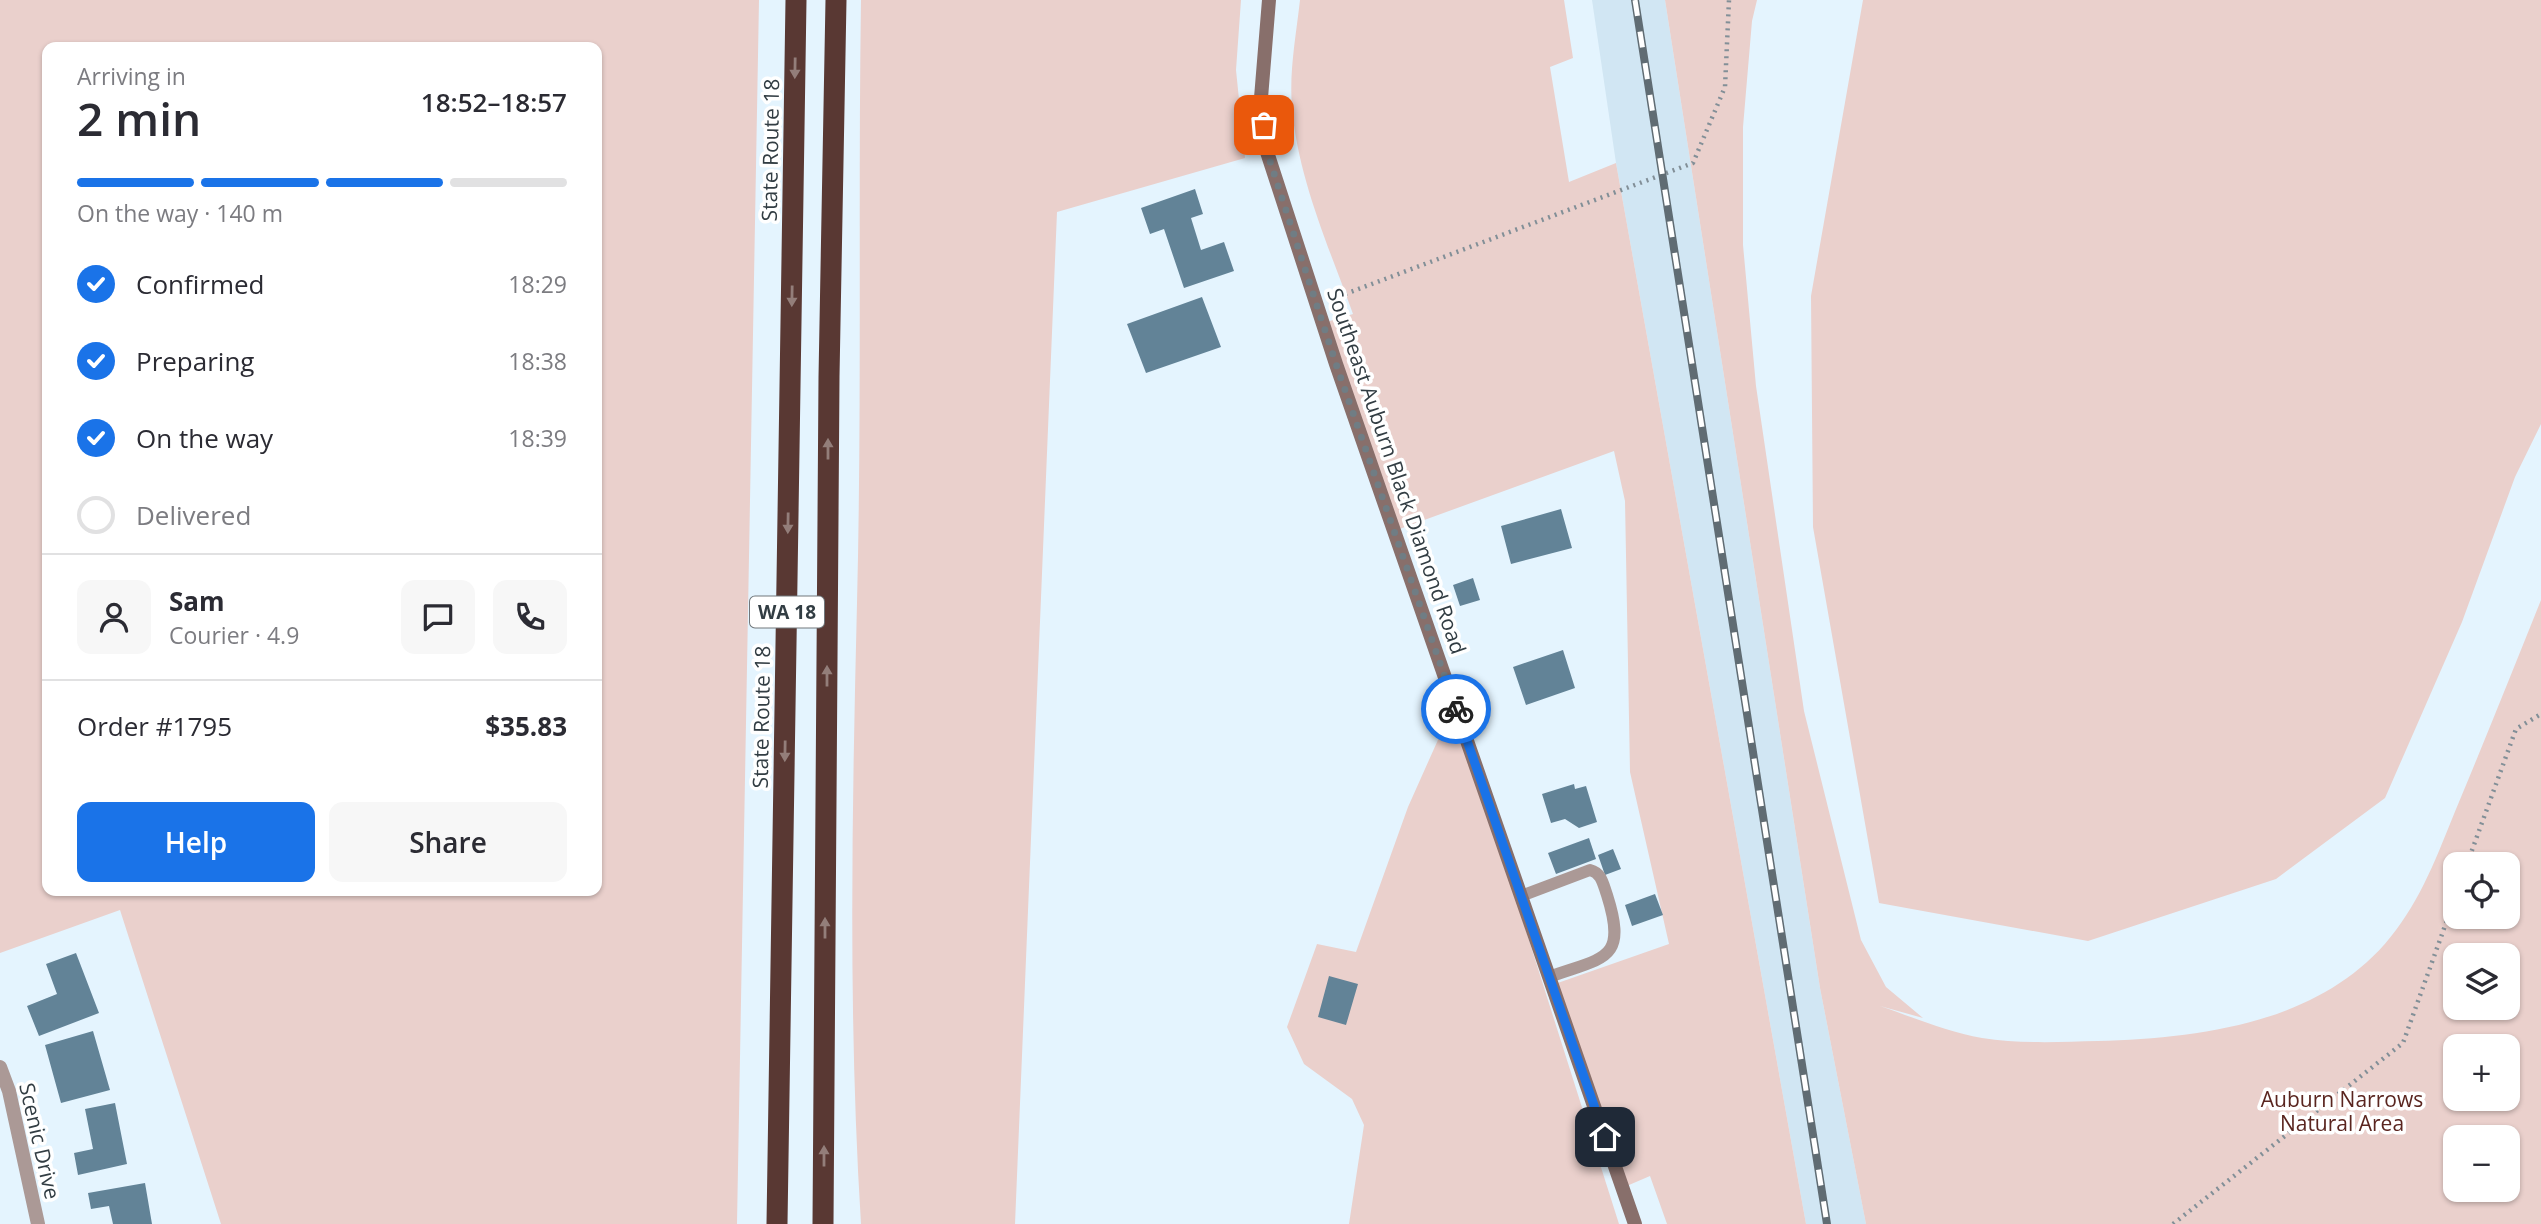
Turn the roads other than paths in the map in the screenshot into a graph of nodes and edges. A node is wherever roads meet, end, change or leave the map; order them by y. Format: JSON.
{"nodes":[{"id":1,"x":796,"y":0,"type":"edge"},
{"id":2,"x":836,"y":0,"type":"edge"},
{"id":3,"x":1269,"y":0,"type":"edge"},
{"id":4,"x":1521,"y":896,"type":"junction"},
{"id":5,"x":1549,"y":977,"type":"junction"},
{"id":6,"x":0,"y":1067,"type":"edge"},
{"id":7,"x":38,"y":1224,"type":"edge"},
{"id":8,"x":777,"y":1224,"type":"edge"},
{"id":9,"x":823,"y":1224,"type":"edge"},
{"id":10,"x":1635,"y":1224,"type":"edge"}],
"edges":[{"from":1,"to":8,"type":"highway","name":"State Route 18","number":"WA 18","one_way":true},
{"from":9,"to":2,"type":"highway","number":"WA 18","one_way":true},
{"from":3,"to":4,"type":"main road","name":"Southeast Auburn Black Diamond Road"},
{"from":4,"to":5,"type":"main road","name":"Southeast Auburn Black Diamond Road"},
{"from":4,"to":5,"type":"lane"},
{"from":5,"to":10,"type":"main road","name":"Southeast Auburn Black Diamond Road"},
{"from":6,"to":7,"type":"street","name":"Scenic Drive"}]}
